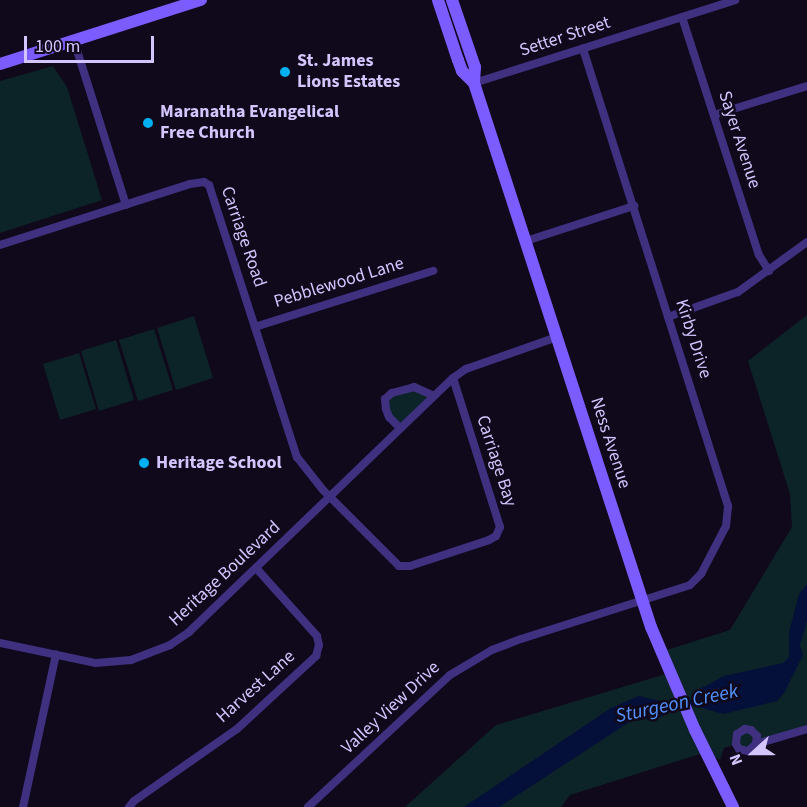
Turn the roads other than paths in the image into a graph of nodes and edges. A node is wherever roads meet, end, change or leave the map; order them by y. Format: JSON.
{"nodes":[{"id":1,"x":201,"y":0,"type":"edge"},
{"id":2,"x":438,"y":0,"type":"edge"},
{"id":3,"x":452,"y":0,"type":"edge"},
{"id":4,"x":735,"y":0,"type":"edge"},
{"id":5,"x":172,"y":4,"type":"edge"},
{"id":6,"x":682,"y":17,"type":"junction"},
{"id":7,"x":74,"y":41,"type":"junction"},
{"id":8,"x":583,"y":48,"type":"junction"},
{"id":9,"x":0,"y":64,"type":"edge"},
{"id":10,"x":474,"y":83,"type":"junction"},
{"id":11,"x":807,"y":86,"type":"edge"},
{"id":12,"x":714,"y":115,"type":"junction"},
{"id":13,"x":126,"y":205,"type":"junction"},
{"id":14,"x":634,"y":206,"type":"junction"},
{"id":15,"x":526,"y":241,"type":"junction"},
{"id":16,"x":807,"y":242,"type":"edge"},
{"id":17,"x":0,"y":245,"type":"edge"},
{"id":18,"x":433,"y":271,"type":"dead end"},
{"id":19,"x":769,"y":272,"type":"junction"},
{"id":20,"x":668,"y":317,"type":"junction"},
{"id":21,"x":255,"y":327,"type":"junction"},
{"id":22,"x":557,"y":337,"type":"junction"},
{"id":23,"x":453,"y":378,"type":"junction"},
{"id":24,"x":432,"y":395,"type":"junction"},
{"id":25,"x":399,"y":427,"type":"junction"},
{"id":26,"x":332,"y":498,"type":"junction"},
{"id":27,"x":256,"y":568,"type":"junction"},
{"id":28,"x":643,"y":601,"type":"junction"},
{"id":29,"x":0,"y":643,"type":"edge"},
{"id":30,"x":56,"y":655,"type":"junction"},
{"id":31,"x":807,"y":729,"type":"edge"},
{"id":32,"x":756,"y":744,"type":"dead end"},
{"id":33,"x":23,"y":807,"type":"edge"},
{"id":34,"x":129,"y":807,"type":"edge"},
{"id":35,"x":308,"y":807,"type":"edge"},
{"id":36,"x":733,"y":807,"type":"edge"}],
"edges":[{"from":1,"to":5,"type":"street"},
{"from":2,"to":10,"type":"street","name":"Ness Avenue"},
{"from":3,"to":10,"type":"street","name":"Ness Avenue"},
{"from":4,"to":6,"type":"street","name":"Setter Street"},
{"from":5,"to":7,"type":"street"},
{"from":6,"to":8,"type":"street","name":"Setter Street"},
{"from":6,"to":12,"type":"street","name":"Sayer Avenue"},
{"from":7,"to":9,"type":"street"},
{"from":7,"to":13,"type":"street"},
{"from":8,"to":10,"type":"street","name":"Setter Street"},
{"from":8,"to":14,"type":"street","name":"Kirby Drive"},
{"from":10,"to":15,"type":"street","name":"Ness Avenue"},
{"from":11,"to":12,"type":"street"},
{"from":12,"to":19,"type":"street","name":"Sayer Avenue"},
{"from":13,"to":17,"type":"street","name":"Carriage Road"},
{"from":13,"to":21,"type":"street","name":"Carriage Road"},
{"from":14,"to":15,"type":"street"},
{"from":14,"to":20,"type":"street","name":"Kirby Drive"},
{"from":15,"to":22,"type":"street","name":"Ness Avenue"},
{"from":16,"to":19,"type":"street"},
{"from":18,"to":21,"type":"street","name":"Pebblewood Lane"},
{"from":19,"to":20,"type":"street"},
{"from":20,"to":28,"type":"street","name":"Kirby Drive"},
{"from":21,"to":26,"type":"street","name":"Carriage Road"},
{"from":22,"to":23,"type":"street","name":"Heritage Boulevard"},
{"from":22,"to":28,"type":"street","name":"Ness Avenue"},
{"from":23,"to":24,"type":"street","name":"Heritage Boulevard"},
{"from":23,"to":26,"type":"street","name":"Carriage Bay"},
{"from":24,"to":25,"type":"street","name":"Heritage Boulevard"},
{"from":24,"to":25,"type":"street"},
{"from":25,"to":26,"type":"street","name":"Heritage Boulevard"},
{"from":26,"to":27,"type":"street","name":"Heritage Boulevard"},
{"from":27,"to":30,"type":"street","name":"Heritage Boulevard"},
{"from":27,"to":34,"type":"street","name":"Harvest Lane"},
{"from":28,"to":35,"type":"street","name":"Valley View Drive"},
{"from":28,"to":36,"type":"street","name":"Ness Avenue"},
{"from":29,"to":30,"type":"street","name":"Heritage Boulevard"},
{"from":30,"to":33,"type":"street"},
{"from":31,"to":32,"type":"street"}]}
